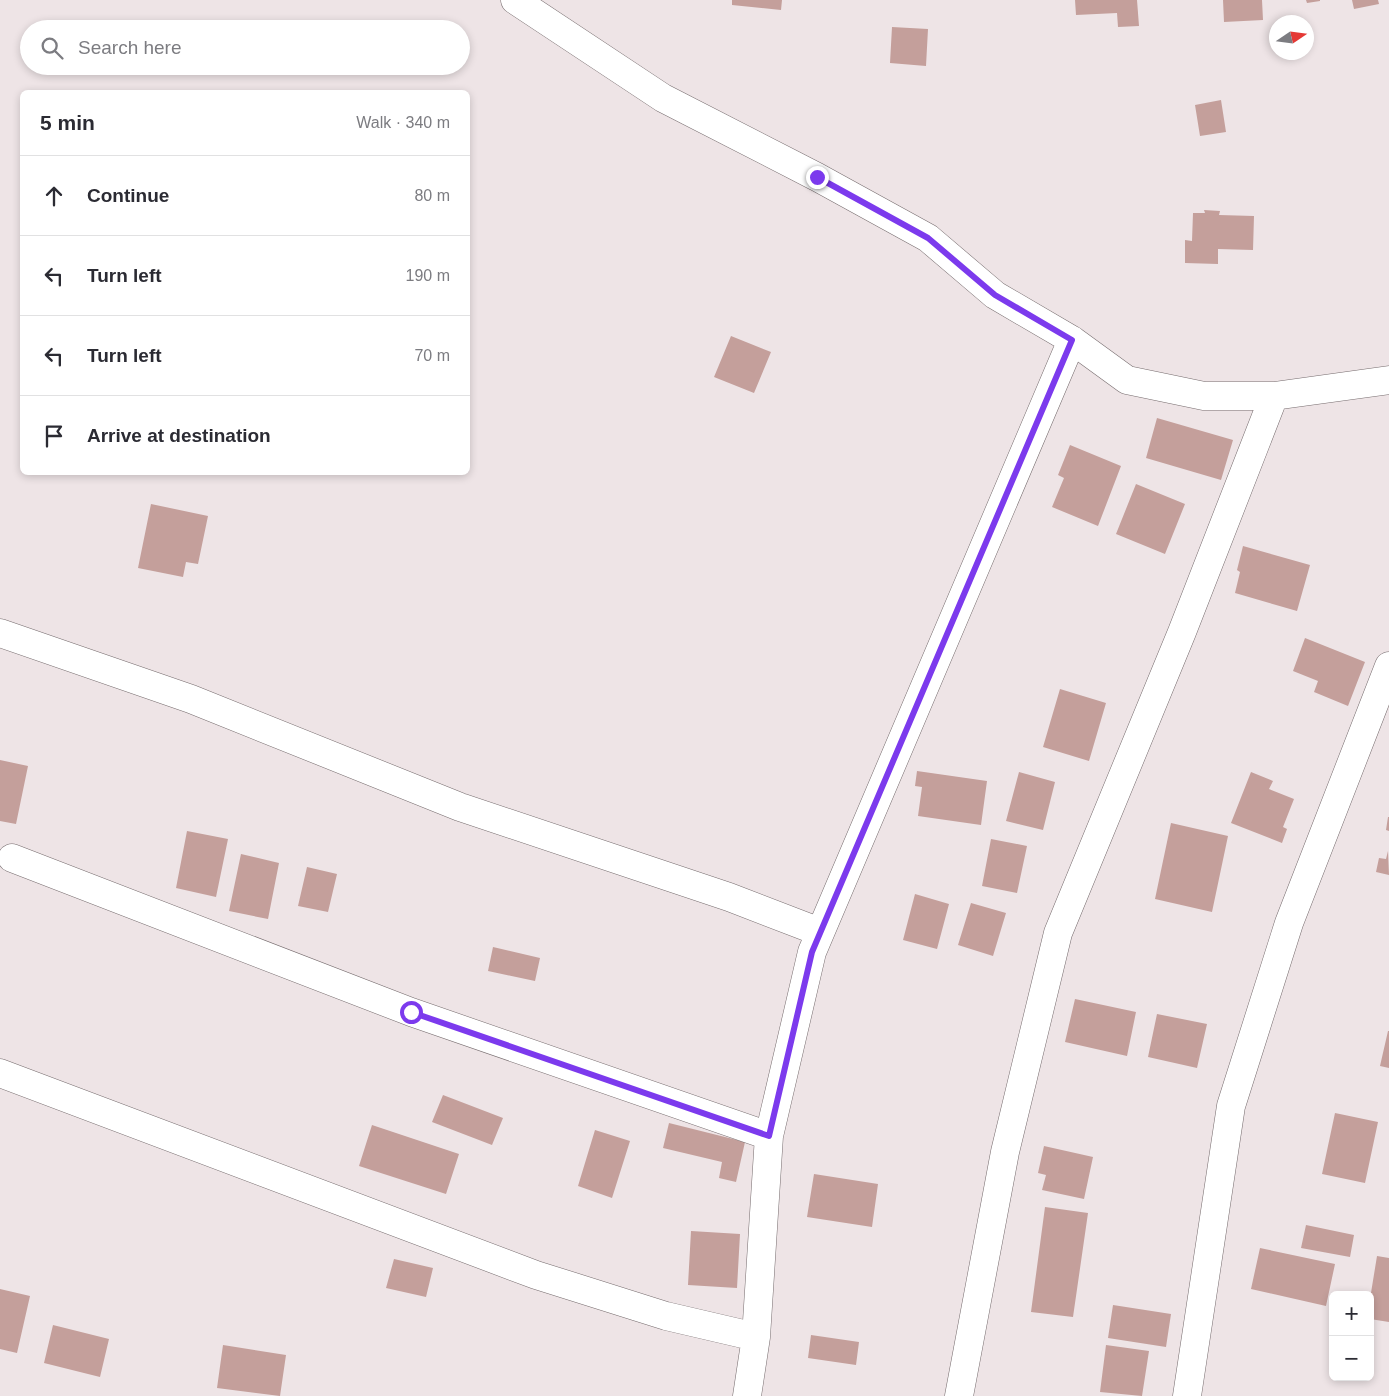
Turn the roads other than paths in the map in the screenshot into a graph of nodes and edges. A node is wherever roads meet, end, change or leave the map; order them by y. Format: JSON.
{"nodes":[{"id":1,"x":515,"y":0,"type":"edge"},
{"id":2,"x":1072,"y":340,"type":"junction"},
{"id":3,"x":1389,"y":380,"type":"edge"},
{"id":4,"x":1274,"y":396,"type":"junction"},
{"id":5,"x":0,"y":633,"type":"edge"},
{"id":6,"x":1389,"y":666,"type":"edge"},
{"id":7,"x":12,"y":858,"type":"dead end"},
{"id":8,"x":820,"y":932,"type":"junction"},
{"id":9,"x":0,"y":1073,"type":"edge"},
{"id":10,"x":769,"y":1136,"type":"junction"},
{"id":11,"x":756,"y":1337,"type":"junction"},
{"id":12,"x":747,"y":1396,"type":"edge"},
{"id":13,"x":958,"y":1396,"type":"edge"},
{"id":14,"x":1187,"y":1396,"type":"edge"}],
"edges":[{"from":1,"to":2,"type":"street"},
{"from":2,"to":4,"type":"street"},
{"from":2,"to":8,"type":"street"},
{"from":3,"to":4,"type":"street"},
{"from":4,"to":13,"type":"street"},
{"from":5,"to":8,"type":"street"},
{"from":6,"to":14,"type":"street"},
{"from":7,"to":10,"type":"street"},
{"from":8,"to":10,"type":"street"},
{"from":9,"to":11,"type":"street"},
{"from":10,"to":11,"type":"street"},
{"from":11,"to":12,"type":"street"}]}
